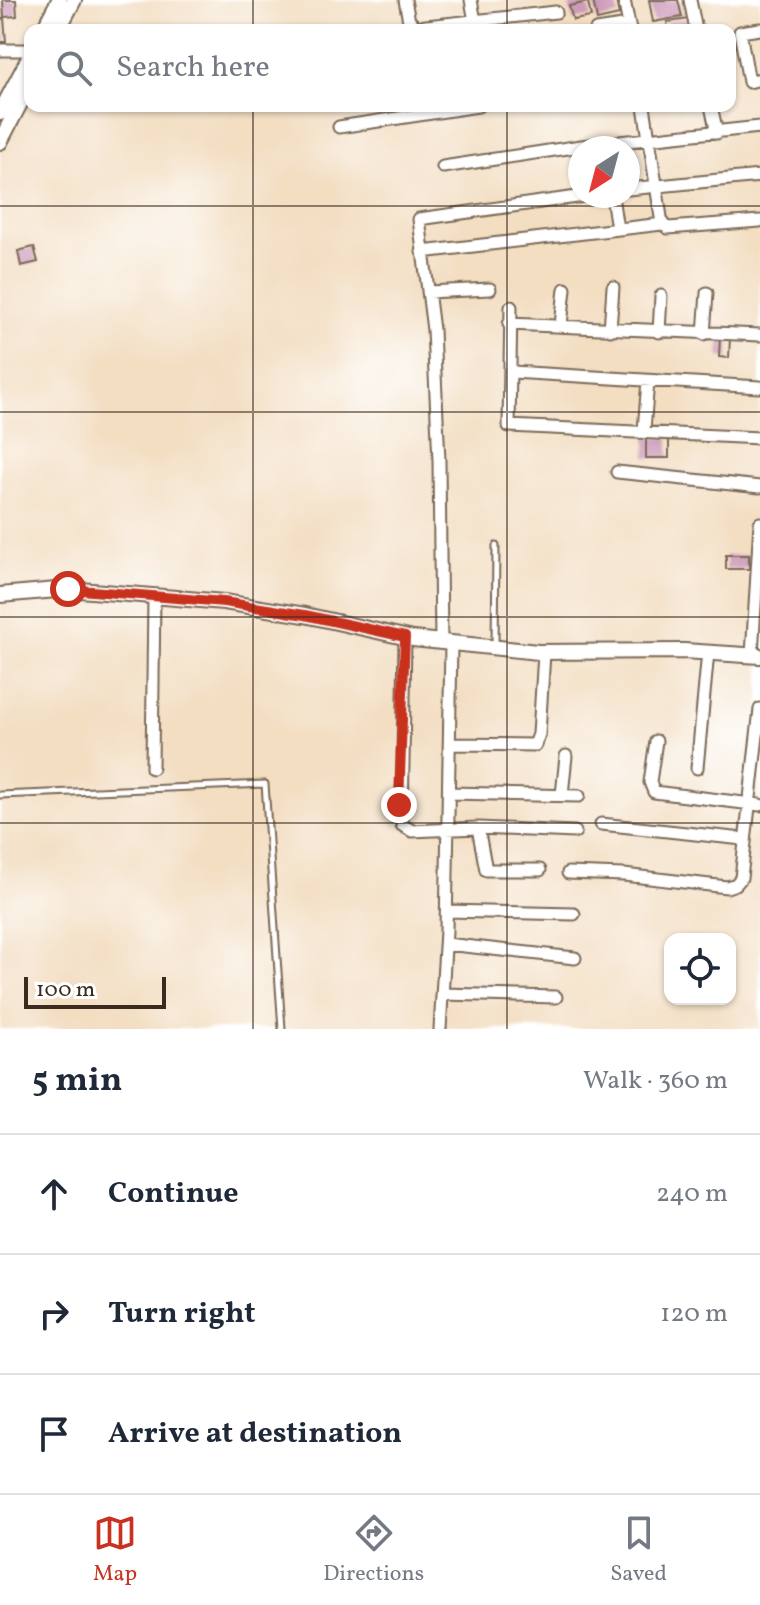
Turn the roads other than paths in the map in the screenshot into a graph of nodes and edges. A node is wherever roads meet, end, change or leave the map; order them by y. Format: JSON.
{"nodes":[{"id":1,"x":59,"y":0,"type":"edge"},
{"id":2,"x":74,"y":0,"type":"edge"},
{"id":3,"x":405,"y":0,"type":"edge"},
{"id":4,"x":471,"y":0,"type":"edge"},
{"id":5,"x":624,"y":0,"type":"edge"},
{"id":6,"x":690,"y":0,"type":"edge"},
{"id":7,"x":556,"y":12,"type":"dead end"},
{"id":8,"x":475,"y":21,"type":"junction"},
{"id":9,"x":46,"y":24,"type":"edge"},
{"id":10,"x":61,"y":24,"type":"edge"},
{"id":11,"x":413,"y":24,"type":"edge"},
{"id":12,"x":444,"y":24,"type":"edge"},
{"id":13,"x":628,"y":24,"type":"edge"},
{"id":14,"x":695,"y":24,"type":"edge"},
{"id":15,"x":760,"y":29,"type":"edge"},
{"id":16,"x":0,"y":50,"type":"edge"},
{"id":17,"x":24,"y":52,"type":"edge"},
{"id":18,"x":24,"y":65,"type":"edge"},
{"id":19,"x":760,"y":79,"type":"edge"},
{"id":20,"x":24,"y":96,"type":"edge"},
{"id":21,"x":1,"y":109,"type":"edge"},
{"id":22,"x":438,"y":112,"type":"edge"},
{"id":23,"x":645,"y":112,"type":"edge"},
{"id":24,"x":712,"y":112,"type":"edge"},
{"id":25,"x":339,"y":127,"type":"dead end"},
{"id":26,"x":760,"y":127,"type":"edge"},
{"id":27,"x":717,"y":133,"type":"junction"},
{"id":28,"x":649,"y":138,"type":"junction"},
{"id":29,"x":640,"y":140,"type":"edge"},
{"id":30,"x":0,"y":142,"type":"edge"},
{"id":31,"x":568,"y":151,"type":"edge"},
{"id":32,"x":443,"y":167,"type":"dead end"},
{"id":33,"x":760,"y":176,"type":"edge"},
{"id":34,"x":655,"y":185,"type":"junction"},
{"id":35,"x":640,"y":187,"type":"edge"},
{"id":36,"x":568,"y":198,"type":"edge"},
{"id":37,"x":614,"y":208,"type":"edge"},
{"id":38,"x":760,"y":221,"type":"edge"},
{"id":39,"x":662,"y":224,"type":"junction"},
{"id":40,"x":617,"y":229,"type":"junction"},
{"id":41,"x":422,"y":252,"type":"junction"},
{"id":42,"x":613,"y":287,"type":"dead end"},
{"id":43,"x":490,"y":289,"type":"dead end"},
{"id":44,"x":565,"y":289,"type":"dead end"},
{"id":45,"x":428,"y":292,"type":"junction"},
{"id":46,"x":707,"y":293,"type":"dead end"},
{"id":47,"x":661,"y":296,"type":"dead end"},
{"id":48,"x":511,"y":307,"type":"dead end"},
{"id":49,"x":509,"y":324,"type":"junction"},
{"id":50,"x":561,"y":325,"type":"junction"},
{"id":51,"x":610,"y":330,"type":"junction"},
{"id":52,"x":659,"y":332,"type":"junction"},
{"id":53,"x":704,"y":334,"type":"junction"},
{"id":54,"x":760,"y":335,"type":"edge"},
{"id":55,"x":512,"y":372,"type":"junction"},
{"id":56,"x":648,"y":381,"type":"junction"},
{"id":57,"x":760,"y":387,"type":"edge"},
{"id":58,"x":644,"y":430,"type":"junction"},
{"id":59,"x":760,"y":438,"type":"edge"},
{"id":60,"x":617,"y":472,"type":"dead end"},
{"id":61,"x":760,"y":487,"type":"edge"},
{"id":62,"x":760,"y":523,"type":"edge"},
{"id":63,"x":496,"y":546,"type":"dead end"},
{"id":64,"x":0,"y":595,"type":"edge"},
{"id":65,"x":154,"y":595,"type":"junction"},
{"id":66,"x":405,"y":637,"type":"junction"},
{"id":67,"x":446,"y":643,"type":"junction"},
{"id":68,"x":495,"y":648,"type":"junction"},
{"id":69,"x":708,"y":652,"type":"junction"},
{"id":70,"x":544,"y":653,"type":"junction"},
{"id":71,"x":756,"y":656,"type":"edge"},
{"id":72,"x":760,"y":709,"type":"edge"},
{"id":73,"x":656,"y":741,"type":"dead end"},
{"id":74,"x":450,"y":744,"type":"junction"},
{"id":75,"x":566,"y":756,"type":"dead end"},
{"id":76,"x":152,"y":768,"type":"dead end"},
{"id":77,"x":697,"y":768,"type":"dead end"},
{"id":78,"x":449,"y":793,"type":"junction"},
{"id":79,"x":0,"y":795,"type":"edge"},
{"id":80,"x":562,"y":795,"type":"junction"},
{"id":81,"x":579,"y":796,"type":"dead end"},
{"id":82,"x":754,"y":804,"type":"edge"},
{"id":83,"x":601,"y":824,"type":"dead end"},
{"id":84,"x":478,"y":828,"type":"junction"},
{"id":85,"x":449,"y":829,"type":"junction"},
{"id":86,"x":575,"y":832,"type":"dead end"},
{"id":87,"x":743,"y":839,"type":"junction"},
{"id":88,"x":540,"y":870,"type":"dead end"},
{"id":89,"x":568,"y":873,"type":"dead end"},
{"id":90,"x":447,"y":911,"type":"junction"},
{"id":91,"x":574,"y":914,"type":"dead end"},
{"id":92,"x":446,"y":944,"type":"junction"},
{"id":93,"x":575,"y":958,"type":"dead end"},
{"id":94,"x":442,"y":994,"type":"junction"},
{"id":95,"x":556,"y":997,"type":"dead end"},
{"id":96,"x":282,"y":1029,"type":"edge"},
{"id":97,"x":440,"y":1029,"type":"edge"}],
"edges":[{"from":1,"to":9,"type":"street"},
{"from":2,"to":10,"type":"street"},
{"from":3,"to":11,"type":"street"},
{"from":4,"to":8,"type":"street"},
{"from":5,"to":13,"type":"street"},
{"from":6,"to":14,"type":"street"},
{"from":7,"to":8,"type":"street"},
{"from":8,"to":12,"type":"street"},
{"from":15,"to":19,"type":"street"},
{"from":16,"to":17,"type":"street"},
{"from":18,"to":21,"type":"street"},
{"from":20,"to":30,"type":"street"},
{"from":22,"to":25,"type":"street"},
{"from":23,"to":28,"type":"street"},
{"from":24,"to":27,"type":"street"},
{"from":26,"to":27,"type":"street"},
{"from":27,"to":28,"type":"street"},
{"from":28,"to":29,"type":"street"},
{"from":28,"to":34,"type":"street"},
{"from":31,"to":32,"type":"street"},
{"from":33,"to":34,"type":"street"},
{"from":34,"to":35,"type":"street"},
{"from":34,"to":39,"type":"street"},
{"from":36,"to":41,"type":"street"},
{"from":37,"to":40,"type":"street"},
{"from":38,"to":39,"type":"street"},
{"from":39,"to":40,"type":"street"},
{"from":40,"to":41,"type":"street"},
{"from":41,"to":45,"type":"street"},
{"from":42,"to":51,"type":"street"},
{"from":43,"to":45,"type":"street"},
{"from":44,"to":50,"type":"street"},
{"from":45,"to":67,"type":"street"},
{"from":46,"to":53,"type":"street"},
{"from":47,"to":52,"type":"street"},
{"from":48,"to":49,"type":"street"},
{"from":49,"to":50,"type":"street"},
{"from":49,"to":55,"type":"street"},
{"from":50,"to":51,"type":"street"},
{"from":51,"to":52,"type":"street"},
{"from":52,"to":53,"type":"street"},
{"from":53,"to":54,"type":"street"},
{"from":55,"to":56,"type":"street"},
{"from":55,"to":58,"type":"street"},
{"from":56,"to":57,"type":"street"},
{"from":56,"to":58,"type":"street"},
{"from":58,"to":59,"type":"street"},
{"from":60,"to":61,"type":"street"},
{"from":62,"to":71,"type":"street"},
{"from":63,"to":68,"type":"lane"},
{"from":64,"to":65,"type":"street"},
{"from":65,"to":66,"type":"street"},
{"from":65,"to":76,"type":"street"},
{"from":66,"to":67,"type":"street"},
{"from":66,"to":85,"type":"street"},
{"from":67,"to":68,"type":"street"},
{"from":67,"to":74,"type":"street"},
{"from":68,"to":70,"type":"street"},
{"from":69,"to":70,"type":"street"},
{"from":69,"to":71,"type":"street"},
{"from":69,"to":77,"type":"street"},
{"from":70,"to":74,"type":"street"},
{"from":72,"to":82,"type":"street"},
{"from":73,"to":82,"type":"street"},
{"from":74,"to":78,"type":"street"},
{"from":75,"to":80,"type":"street"},
{"from":78,"to":80,"type":"street"},
{"from":78,"to":85,"type":"street"},
{"from":79,"to":96,"type":"lane"},
{"from":80,"to":81,"type":"street"},
{"from":82,"to":87,"type":"street"},
{"from":83,"to":87,"type":"street"},
{"from":84,"to":85,"type":"street"},
{"from":84,"to":86,"type":"street"},
{"from":84,"to":88,"type":"street"},
{"from":85,"to":90,"type":"street"},
{"from":87,"to":89,"type":"street"},
{"from":90,"to":91,"type":"street"},
{"from":90,"to":92,"type":"street"},
{"from":92,"to":93,"type":"street"},
{"from":92,"to":94,"type":"street"},
{"from":94,"to":95,"type":"street"},
{"from":94,"to":97,"type":"street"}]}
